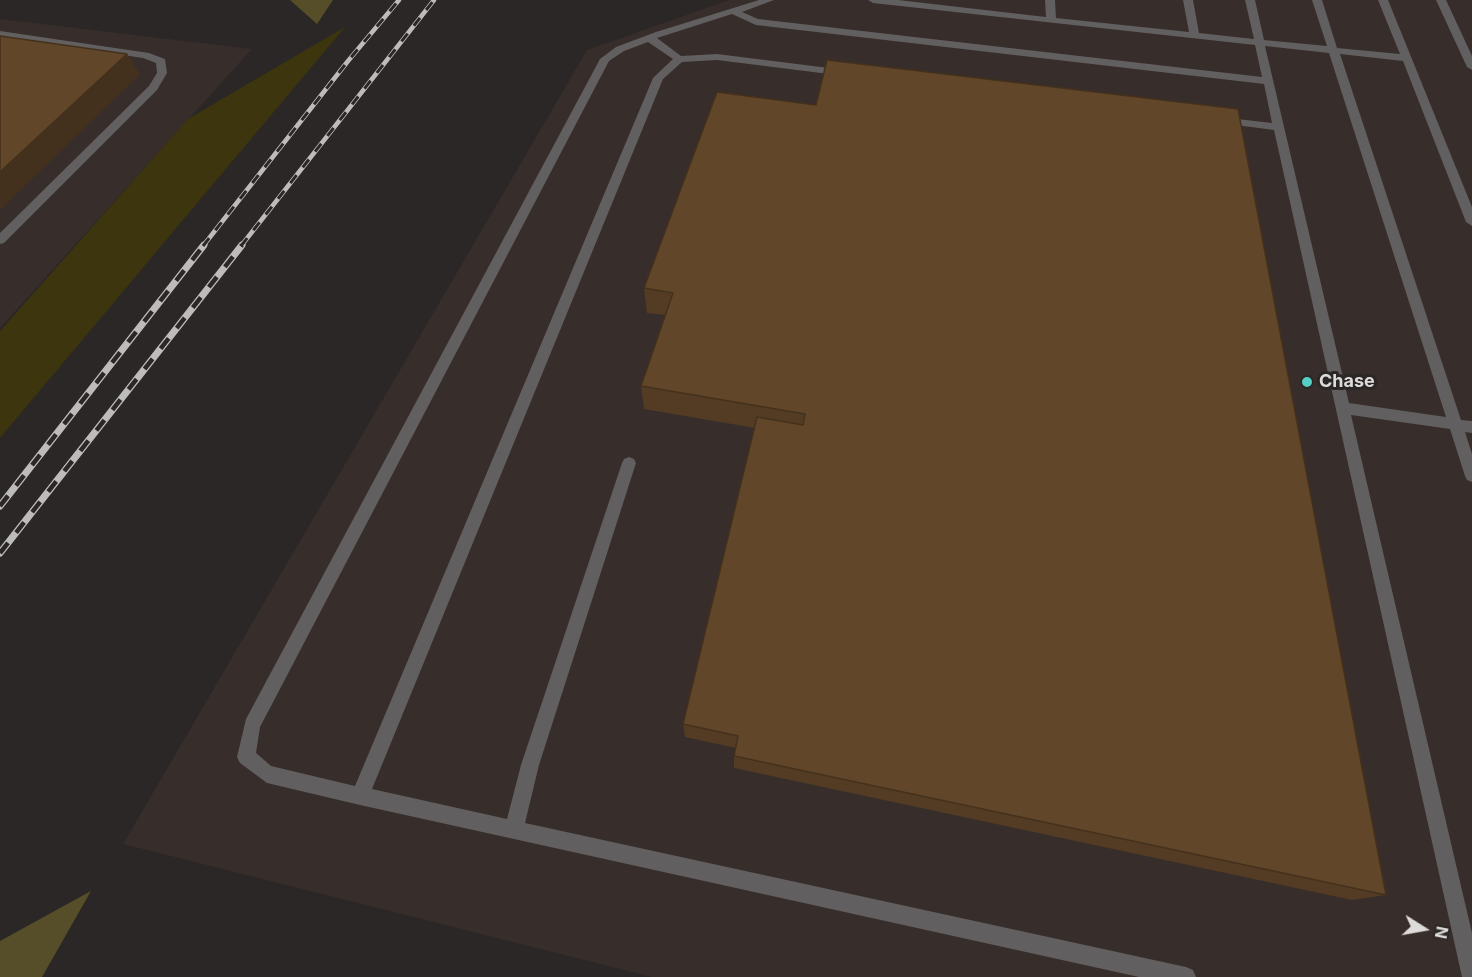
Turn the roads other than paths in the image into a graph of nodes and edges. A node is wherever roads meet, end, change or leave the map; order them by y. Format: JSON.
{"nodes":[{"id":1,"x":768,"y":0,"type":"edge"},
{"id":2,"x":873,"y":0,"type":"edge"},
{"id":3,"x":1050,"y":0,"type":"edge"},
{"id":4,"x":1188,"y":0,"type":"edge"},
{"id":5,"x":1250,"y":0,"type":"edge"},
{"id":6,"x":1317,"y":0,"type":"edge"},
{"id":7,"x":1383,"y":0,"type":"edge"},
{"id":8,"x":1441,"y":0,"type":"edge"},
{"id":9,"x":733,"y":11,"type":"junction"},
{"id":10,"x":1051,"y":20,"type":"junction"},
{"id":11,"x":0,"y":34,"type":"edge"},
{"id":12,"x":1194,"y":35,"type":"junction"},
{"id":13,"x":650,"y":38,"type":"junction"},
{"id":14,"x":1260,"y":42,"type":"junction"},
{"id":15,"x":1335,"y":50,"type":"junction"},
{"id":16,"x":1407,"y":58,"type":"junction"},
{"id":17,"x":680,"y":59,"type":"junction"},
{"id":18,"x":1472,"y":67,"type":"edge"},
{"id":19,"x":857,"y":75,"type":"edge"},
{"id":20,"x":1269,"y":81,"type":"junction"},
{"id":21,"x":1209,"y":119,"type":"edge"},
{"id":22,"x":1280,"y":128,"type":"junction"},
{"id":23,"x":1472,"y":222,"type":"edge"},
{"id":24,"x":0,"y":240,"type":"edge"},
{"id":25,"x":1343,"y":408,"type":"junction"},
{"id":26,"x":1456,"y":425,"type":"junction"},
{"id":27,"x":1472,"y":427,"type":"edge"},
{"id":28,"x":629,"y":463,"type":"dead end"},
{"id":29,"x":1472,"y":476,"type":"edge"},
{"id":30,"x":360,"y":796,"type":"junction"},
{"id":31,"x":514,"y":830,"type":"junction"},
{"id":32,"x":1186,"y":977,"type":"edge"},
{"id":33,"x":1472,"y":977,"type":"edge"}],
"edges":[{"from":1,"to":9,"type":"lane"},
{"from":2,"to":10,"type":"lane"},
{"from":3,"to":10,"type":"lane"},
{"from":4,"to":12,"type":"lane"},
{"from":5,"to":14,"type":"lane"},
{"from":6,"to":15,"type":"lane"},
{"from":7,"to":16,"type":"lane"},
{"from":8,"to":18,"type":"lane"},
{"from":9,"to":13,"type":"lane"},
{"from":9,"to":20,"type":"lane"},
{"from":10,"to":12,"type":"lane"},
{"from":11,"to":24,"type":"lane"},
{"from":12,"to":14,"type":"lane"},
{"from":13,"to":17,"type":"lane"},
{"from":13,"to":30,"type":"lane"},
{"from":14,"to":15,"type":"lane"},
{"from":14,"to":20,"type":"lane"},
{"from":15,"to":16,"type":"lane"},
{"from":15,"to":26,"type":"lane"},
{"from":16,"to":23,"type":"lane"},
{"from":17,"to":19,"type":"lane"},
{"from":17,"to":30,"type":"lane"},
{"from":20,"to":22,"type":"lane"},
{"from":21,"to":22,"type":"lane"},
{"from":22,"to":25,"type":"lane"},
{"from":25,"to":26,"type":"lane"},
{"from":25,"to":33,"type":"lane"},
{"from":26,"to":27,"type":"lane"},
{"from":26,"to":29,"type":"lane"},
{"from":28,"to":31,"type":"lane"},
{"from":30,"to":31,"type":"lane"},
{"from":31,"to":32,"type":"lane"}]}
